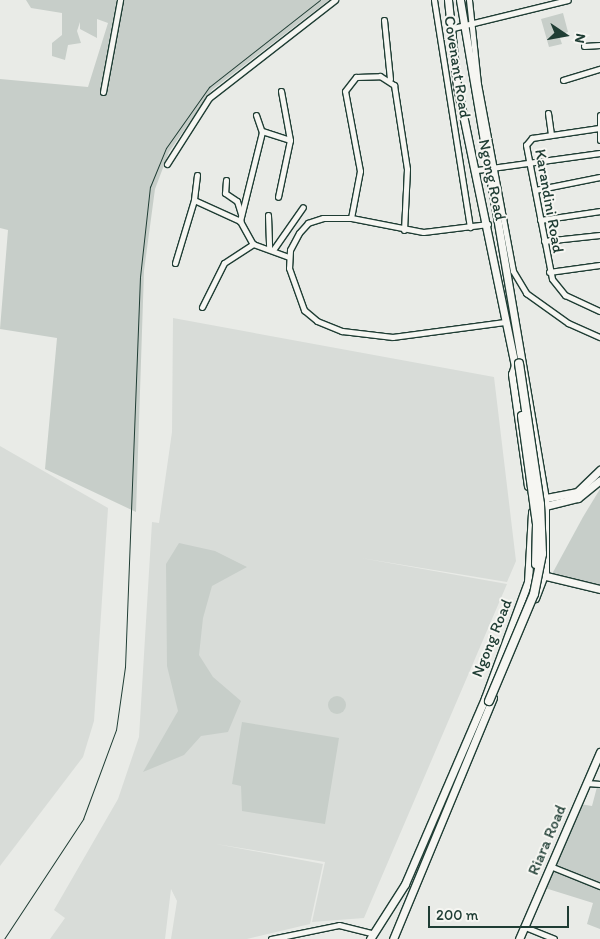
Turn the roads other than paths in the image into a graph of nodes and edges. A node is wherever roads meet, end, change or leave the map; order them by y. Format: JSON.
{"nodes":[{"id":1,"x":120,"y":0,"type":"edge"},
{"id":2,"x":335,"y":0,"type":"edge"},
{"id":3,"x":434,"y":0,"type":"edge"},
{"id":4,"x":448,"y":0,"type":"edge"},
{"id":5,"x":460,"y":0,"type":"edge"},
{"id":6,"x":468,"y":0,"type":"edge"},
{"id":7,"x":536,"y":0,"type":"edge"},
{"id":8,"x":568,"y":0,"type":"edge"},
{"id":9,"x":536,"y":7,"type":"junction"},
{"id":10,"x":384,"y":20,"type":"dead end"},
{"id":11,"x":467,"y":25,"type":"junction"},
{"id":12,"x":453,"y":28,"type":"junction"},
{"id":13,"x":600,"y":45,"type":"edge"},
{"id":14,"x":584,"y":46,"type":"dead end"},
{"id":15,"x":600,"y":70,"type":"edge"},
{"id":16,"x":390,"y":79,"type":"junction"},
{"id":17,"x":563,"y":80,"type":"dead end"},
{"id":18,"x":281,"y":90,"type":"dead end"},
{"id":19,"x":103,"y":92,"type":"dead end"},
{"id":20,"x":548,"y":113,"type":"dead end"},
{"id":21,"x":256,"y":115,"type":"dead end"},
{"id":22,"x":600,"y":115,"type":"edge"},
{"id":23,"x":599,"y":128,"type":"edge"},
{"id":24,"x":262,"y":131,"type":"junction"},
{"id":25,"x":551,"y":135,"type":"junction"},
{"id":26,"x":290,"y":140,"type":"junction"},
{"id":27,"x":600,"y":140,"type":"edge"},
{"id":28,"x":600,"y":153,"type":"edge"},
{"id":29,"x":528,"y":163,"type":"junction"},
{"id":30,"x":167,"y":164,"type":"dead end"},
{"id":31,"x":490,"y":168,"type":"junction"},
{"id":32,"x":477,"y":170,"type":"junction"},
{"id":33,"x":197,"y":175,"type":"dead end"},
{"id":34,"x":600,"y":177,"type":"edge"},
{"id":35,"x":226,"y":180,"type":"dead end"},
{"id":36,"x":535,"y":190,"type":"junction"},
{"id":37,"x":278,"y":197,"type":"dead end"},
{"id":38,"x":194,"y":200,"type":"junction"},
{"id":39,"x":303,"y":208,"type":"dead end"},
{"id":40,"x":600,"y":211,"type":"edge"},
{"id":41,"x":268,"y":215,"type":"dead end"},
{"id":42,"x":351,"y":218,"type":"junction"},
{"id":43,"x":241,"y":219,"type":"junction"},
{"id":44,"x":540,"y":220,"type":"junction"},
{"id":45,"x":488,"y":224,"type":"junction"},
{"id":46,"x":470,"y":226,"type":"junction"},
{"id":47,"x":404,"y":230,"type":"junction"},
{"id":48,"x":600,"y":235,"type":"edge"},
{"id":49,"x":544,"y":241,"type":"junction"},
{"id":50,"x":253,"y":244,"type":"junction"},
{"id":51,"x":271,"y":249,"type":"junction"},
{"id":52,"x":289,"y":257,"type":"junction"},
{"id":53,"x":175,"y":263,"type":"dead end"},
{"id":54,"x":600,"y":265,"type":"edge"},
{"id":55,"x":549,"y":272,"type":"junction"},
{"id":56,"x":514,"y":273,"type":"junction"},
{"id":57,"x":505,"y":275,"type":"junction"},
{"id":58,"x":519,"y":285,"type":"junction"},
{"id":59,"x":508,"y":292,"type":"junction"},
{"id":60,"x":202,"y":307,"type":"dead end"},
{"id":61,"x":600,"y":311,"type":"edge"},
{"id":62,"x":504,"y":322,"type":"junction"},
{"id":63,"x":600,"y":337,"type":"edge"},
{"id":64,"x":517,"y":364,"type":"junction"},
{"id":65,"x":532,"y":420,"type":"junction"},
{"id":66,"x":518,"y":422,"type":"junction"},
{"id":67,"x":600,"y":470,"type":"edge"},
{"id":68,"x":600,"y":480,"type":"edge"},
{"id":69,"x":545,"y":503,"type":"junction"},
{"id":70,"x":533,"y":504,"type":"junction"},
{"id":71,"x":529,"y":572,"type":"junction"},
{"id":72,"x":545,"y":575,"type":"junction"},
{"id":73,"x":600,"y":589,"type":"edge"},
{"id":74,"x":487,"y":700,"type":"junction"},
{"id":75,"x":600,"y":752,"type":"edge"},
{"id":76,"x":586,"y":783,"type":"junction"},
{"id":77,"x":600,"y":784,"type":"edge"},
{"id":78,"x":550,"y":866,"type":"junction"},
{"id":79,"x":600,"y":886,"type":"edge"},
{"id":80,"x":525,"y":927,"type":"junction"},
{"id":81,"x":373,"y":933,"type":"edge"},
{"id":82,"x":393,"y":937,"type":"edge"},
{"id":83,"x":271,"y":939,"type":"edge"},
{"id":84,"x":519,"y":939,"type":"edge"},
{"id":85,"x":554,"y":939,"type":"edge"}],
"edges":[{"from":1,"to":19,"type":"street"},
{"from":2,"to":30,"type":"street"},
{"from":3,"to":46,"type":"street","name":"Covenant Road"},
{"from":4,"to":12,"type":"main road","name":"Ngong Road"},
{"from":5,"to":11,"type":"main road","name":"Ngong Road"},
{"from":6,"to":11,"type":"street"},
{"from":7,"to":9,"type":"street"},
{"from":8,"to":9,"type":"street"},
{"from":9,"to":11,"type":"street"},
{"from":10,"to":16,"type":"street"},
{"from":11,"to":12,"type":"street"},
{"from":11,"to":31,"type":"main road","name":"Ngong Road"},
{"from":12,"to":32,"type":"main road","name":"Ngong Road"},
{"from":13,"to":14,"type":"street"},
{"from":15,"to":17,"type":"street"},
{"from":16,"to":42,"type":"street"},
{"from":16,"to":47,"type":"street"},
{"from":18,"to":26,"type":"street"},
{"from":20,"to":25,"type":"street"},
{"from":21,"to":24,"type":"street"},
{"from":22,"to":23,"type":"street"},
{"from":23,"to":25,"type":"street","name":"Karandini Road"},
{"from":23,"to":27,"type":"street"},
{"from":24,"to":26,"type":"street"},
{"from":24,"to":43,"type":"street"},
{"from":25,"to":29,"type":"street","name":"Karandini Road"},
{"from":26,"to":37,"type":"street"},
{"from":28,"to":29,"type":"street"},
{"from":29,"to":31,"type":"street"},
{"from":29,"to":36,"type":"street","name":"Karandini Road"},
{"from":31,"to":32,"type":"street"},
{"from":31,"to":56,"type":"street"},
{"from":31,"to":57,"type":"main road","name":"Ngong Road"},
{"from":32,"to":45,"type":"main road","name":"Ngong Road"},
{"from":33,"to":38,"type":"street"},
{"from":34,"to":36,"type":"street"},
{"from":35,"to":43,"type":"street"},
{"from":36,"to":44,"type":"street","name":"Karandini Road"},
{"from":38,"to":43,"type":"street"},
{"from":38,"to":53,"type":"street"},
{"from":39,"to":51,"type":"street"},
{"from":40,"to":44,"type":"street"},
{"from":41,"to":51,"type":"street"},
{"from":42,"to":47,"type":"street"},
{"from":42,"to":52,"type":"street"},
{"from":43,"to":50,"type":"street"},
{"from":44,"to":49,"type":"street","name":"Karandini Road"},
{"from":45,"to":46,"type":"street"},
{"from":45,"to":62,"type":"main road","name":"Ngong Road"},
{"from":46,"to":47,"type":"street"},
{"from":48,"to":49,"type":"street"},
{"from":49,"to":55,"type":"street","name":"Karandini Road"},
{"from":50,"to":51,"type":"street"},
{"from":50,"to":60,"type":"street"},
{"from":51,"to":52,"type":"street"},
{"from":52,"to":62,"type":"street"},
{"from":54,"to":55,"type":"street"},
{"from":55,"to":61,"type":"street","name":"Karandini Road"},
{"from":56,"to":57,"type":"street"},
{"from":56,"to":58,"type":"street"},
{"from":57,"to":59,"type":"main road","name":"Ngong Road"},
{"from":58,"to":59,"type":"street"},
{"from":58,"to":63,"type":"street"},
{"from":59,"to":64,"type":"main road","name":"Ngong Road"},
{"from":62,"to":64,"type":"main road","name":"Ngong Road"},
{"from":64,"to":65,"type":"main road","name":"Ngong Road"},
{"from":64,"to":66,"type":"main road","name":"Ngong Road"},
{"from":64,"to":70,"type":"main road","name":"Ngong Road","bridge":true},
{"from":64,"to":74,"type":"main road","name":"Ngong Road","bridge":true},
{"from":65,"to":66,"type":"main road"},
{"from":65,"to":69,"type":"main road","name":"Ngong Road"},
{"from":66,"to":70,"type":"main road","name":"Ngong Road"},
{"from":67,"to":69,"type":"main road"},
{"from":68,"to":69,"type":"main road"},
{"from":69,"to":70,"type":"main road"},
{"from":69,"to":72,"type":"main road","name":"Ngong Road"},
{"from":70,"to":71,"type":"main road","name":"Ngong Road"},
{"from":70,"to":74,"type":"main road","name":"Ngong Road","bridge":true},
{"from":71,"to":72,"type":"main road"},
{"from":71,"to":74,"type":"main road","name":"Ngong Road"},
{"from":72,"to":73,"type":"main road"},
{"from":72,"to":74,"type":"main road","name":"Ngong Road"},
{"from":74,"to":81,"type":"main road"},
{"from":74,"to":82,"type":"main road","name":"Ngong Road"},
{"from":75,"to":76,"type":"main road","name":"Riara Road"},
{"from":76,"to":77,"type":"street"},
{"from":76,"to":78,"type":"main road","name":"Riara Road"},
{"from":78,"to":79,"type":"street"},
{"from":78,"to":80,"type":"main road","name":"Riara Road"},
{"from":80,"to":84,"type":"main road","name":"Riara Road"},
{"from":80,"to":85,"type":"street"},
{"from":81,"to":82,"type":"main road"},
{"from":81,"to":83,"type":"street"}]}
